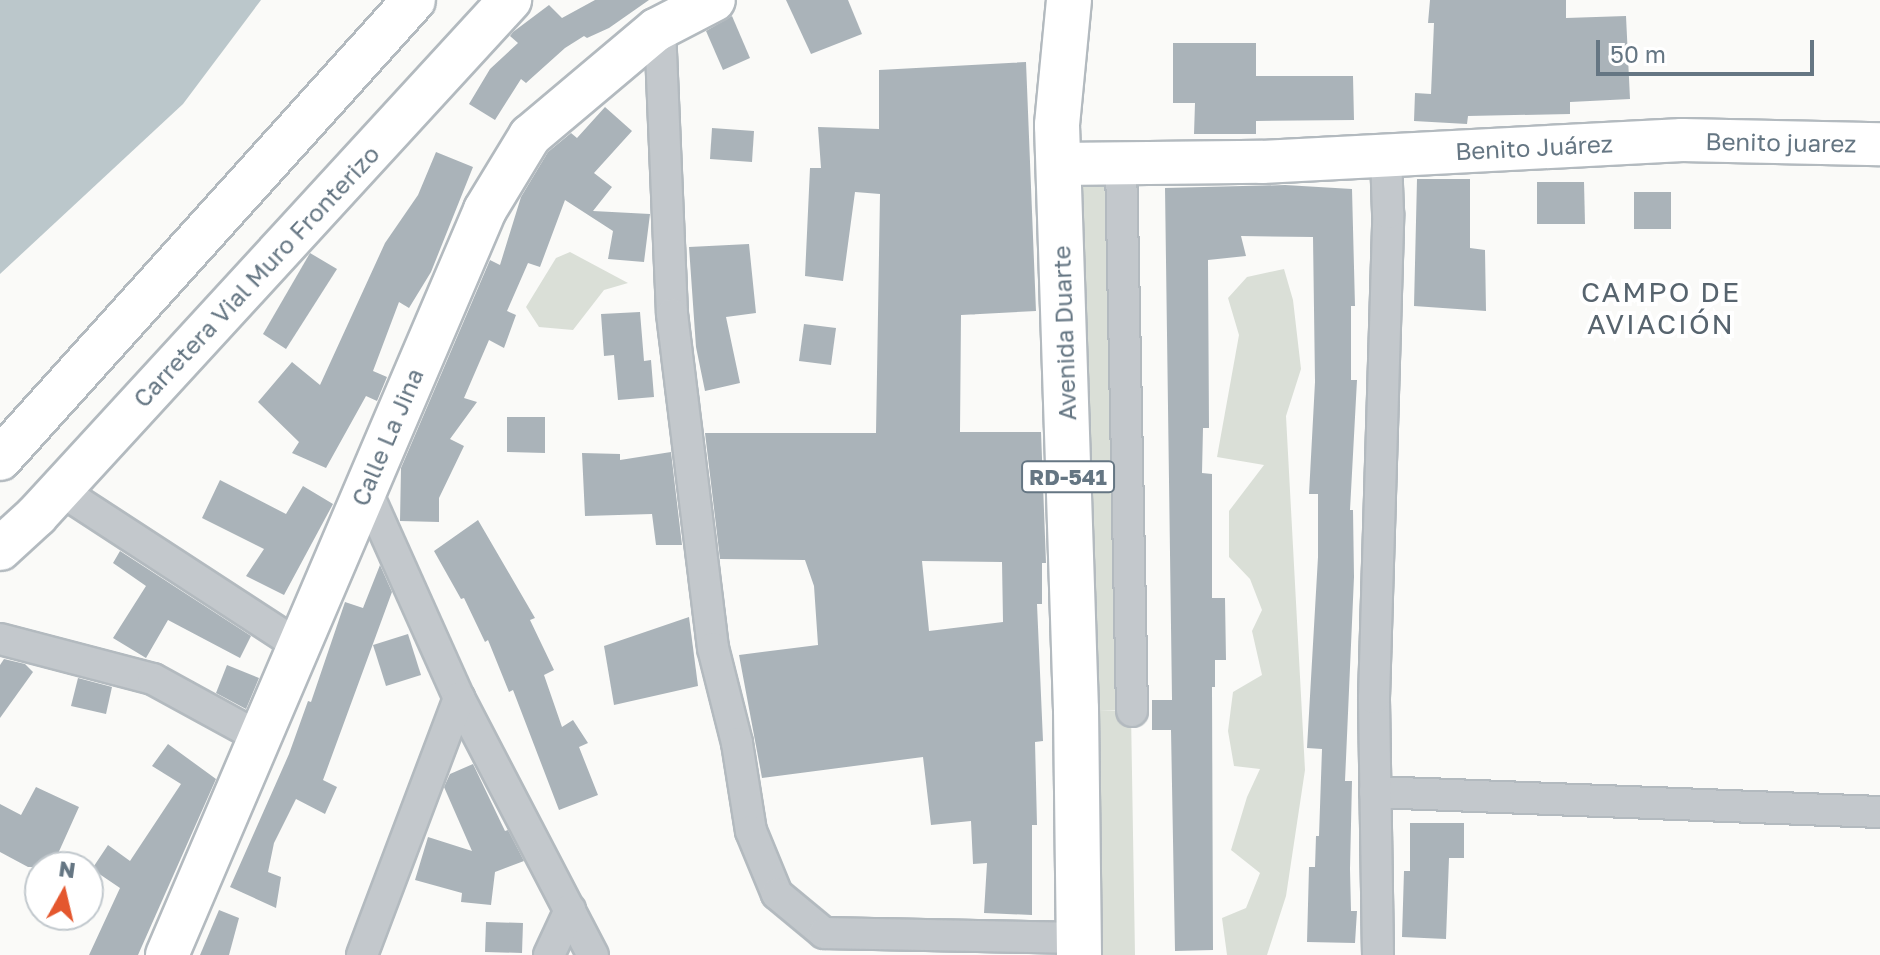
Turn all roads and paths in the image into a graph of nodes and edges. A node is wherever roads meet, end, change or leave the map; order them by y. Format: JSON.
{"nodes":[{"id":1,"x":414,"y":0,"type":"edge"},
{"id":2,"x":510,"y":0,"type":"edge"},
{"id":3,"x":714,"y":0,"type":"edge"},
{"id":4,"x":1069,"y":0,"type":"edge"},
{"id":5,"x":660,"y":28,"type":"junction"},
{"id":6,"x":1682,"y":140,"type":"joint"},
{"id":7,"x":1880,"y":144,"type":"edge"},
{"id":8,"x":1386,"y":155,"type":"junction"},
{"id":9,"x":1121,"y":163,"type":"junction"},
{"id":10,"x":1058,"y":164,"type":"junction"},
{"id":11,"x":0,"y":459,"type":"edge"},
{"id":12,"x":365,"y":488,"type":"junction"},
{"id":13,"x":60,"y":490,"type":"junction"},
{"id":14,"x":0,"y":549,"type":"edge"},
{"id":15,"x":0,"y":639,"type":"edge"},
{"id":16,"x":298,"y":645,"type":"junction"},
{"id":17,"x":459,"y":698,"type":"junction"},
{"id":18,"x":1132,"y":711,"type":"dead end"},
{"id":19,"x":259,"y":737,"type":"junction"},
{"id":20,"x":1375,"y":792,"type":"junction"},
{"id":21,"x":1880,"y":812,"type":"edge"},
{"id":22,"x":570,"y":910,"type":"junction"},
{"id":23,"x":1079,"y":946,"type":"edge"},
{"id":24,"x":167,"y":955,"type":"edge"},
{"id":25,"x":362,"y":955,"type":"edge"},
{"id":26,"x":549,"y":955,"type":"edge"},
{"id":27,"x":593,"y":955,"type":"edge"},
{"id":28,"x":1378,"y":955,"type":"edge"}],
"edges":[{"from":1,"to":11,"type":"main road"},
{"from":2,"to":13,"type":"main road","name":"Carretera Vial Muro Fronterizo"},
{"from":3,"to":5,"type":"main road","name":"Calle La Jina"},
{"from":4,"to":10,"type":"main road","name":"Avenida Duarte","number":"RD-541"},
{"from":5,"to":12,"type":"main road","name":"Calle La Jina"},
{"from":5,"to":23,"type":"street"},
{"from":6,"to":7,"type":"main road","name":"Benito juarez"},
{"from":6,"to":8,"type":"main road","name":"Benito Juárez"},
{"from":8,"to":9,"type":"main road","name":"Benito Juárez"},
{"from":8,"to":20,"type":"street"},
{"from":9,"to":10,"type":"main road","name":"Benito Juárez"},
{"from":9,"to":18,"type":"street"},
{"from":10,"to":23,"type":"main road","name":"Avenida Duarte","number":"RD-541"},
{"from":12,"to":16,"type":"main road","name":"Calle La Jina"},
{"from":12,"to":17,"type":"street"},
{"from":13,"to":14,"type":"main road","name":"Carretera Vial Muro Fronterizo"},
{"from":13,"to":16,"type":"street"},
{"from":15,"to":19,"type":"street"},
{"from":16,"to":19,"type":"main road","name":"Calle La Jina"},
{"from":17,"to":22,"type":"street"},
{"from":17,"to":25,"type":"street"},
{"from":19,"to":24,"type":"main road","name":"Calle La Jina"},
{"from":20,"to":21,"type":"street"},
{"from":20,"to":28,"type":"street"},
{"from":22,"to":26,"type":"street"},
{"from":22,"to":27,"type":"street"}]}
